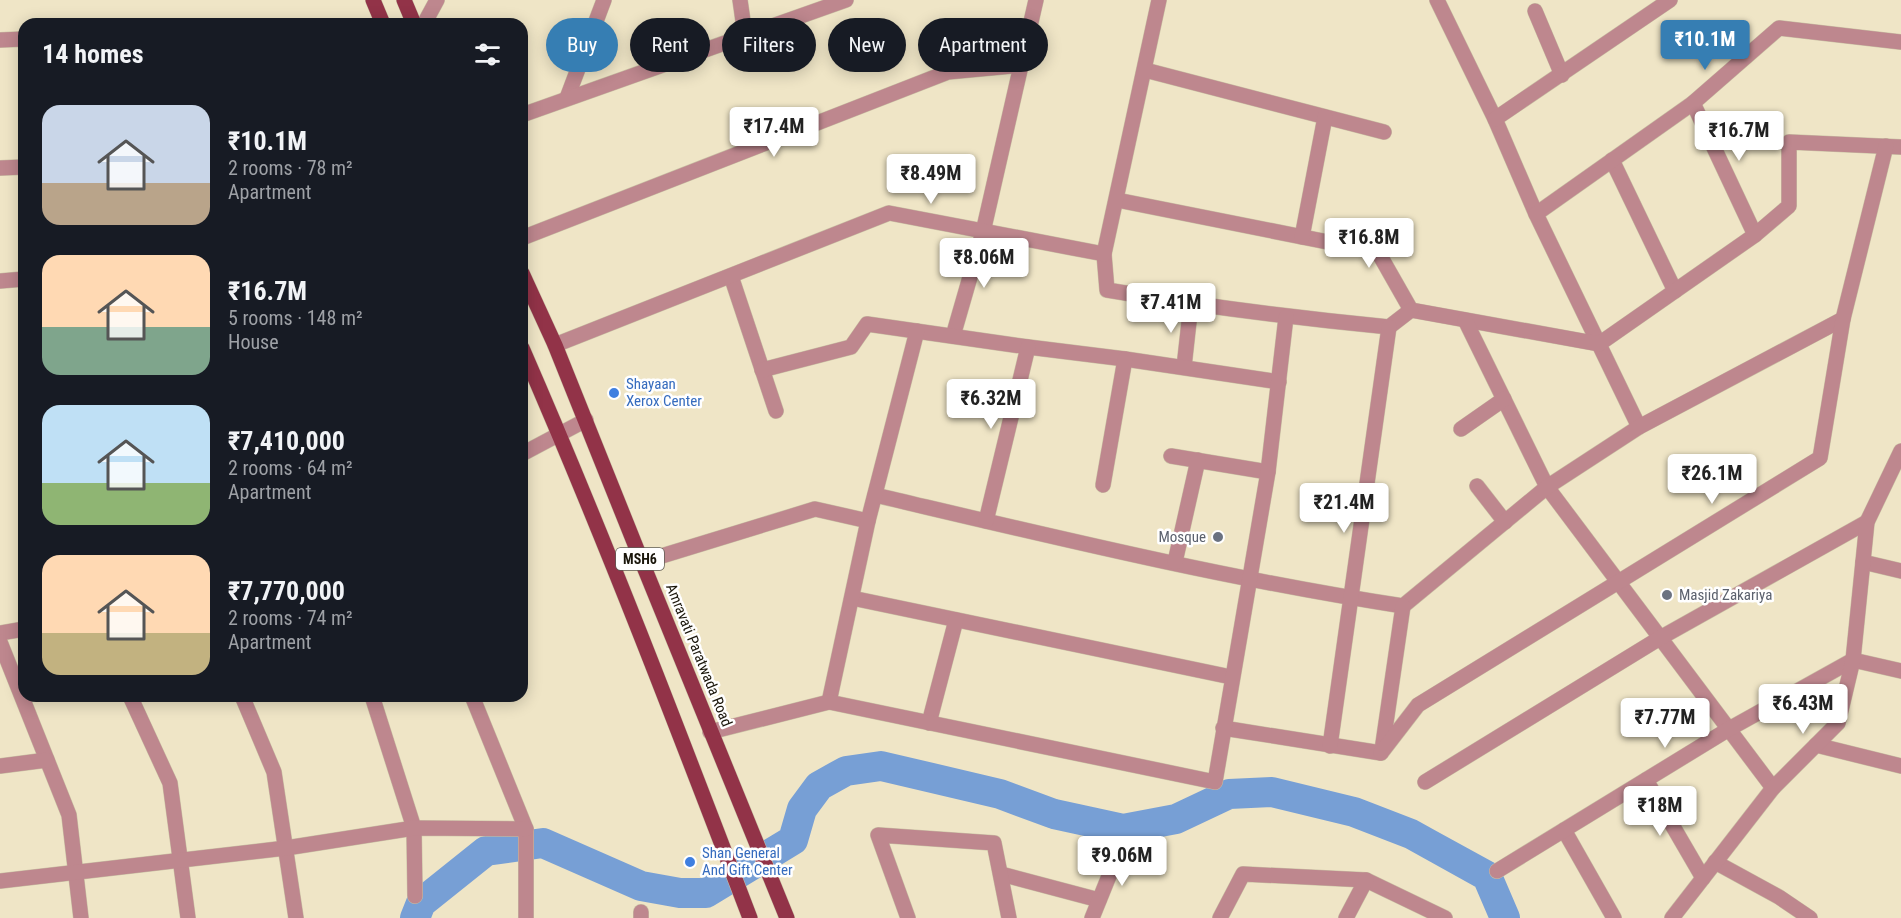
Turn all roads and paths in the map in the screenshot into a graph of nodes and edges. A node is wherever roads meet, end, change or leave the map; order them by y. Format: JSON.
{"nodes":[{"id":1,"x":373,"y":0,"type":"edge"},
{"id":2,"x":404,"y":0,"type":"edge"},
{"id":3,"x":436,"y":0,"type":"edge"},
{"id":4,"x":604,"y":0,"type":"edge"},
{"id":5,"x":740,"y":0,"type":"edge"},
{"id":6,"x":846,"y":0,"type":"edge"},
{"id":7,"x":1036,"y":0,"type":"edge"},
{"id":8,"x":1159,"y":0,"type":"edge"},
{"id":9,"x":1437,"y":0,"type":"edge"},
{"id":10,"x":1670,"y":0,"type":"edge"},
{"id":11,"x":1535,"y":11,"type":"dead end"},
{"id":12,"x":380,"y":18,"type":"edge"},
{"id":13,"x":412,"y":18,"type":"edge"},
{"id":14,"x":427,"y":18,"type":"edge"},
{"id":15,"x":743,"y":18,"type":"edge"},
{"id":16,"x":794,"y":18,"type":"edge"},
{"id":17,"x":1032,"y":18,"type":"edge"},
{"id":18,"x":18,"y":39,"type":"edge"},
{"id":19,"x":0,"y":40,"type":"edge"},
{"id":20,"x":1901,"y":42,"type":"edge"},
{"id":21,"x":722,"y":43,"type":"edge"},
{"id":22,"x":1145,"y":69,"type":"junction"},
{"id":23,"x":948,"y":72,"type":"edge"},
{"id":24,"x":1020,"y":72,"type":"edge"},
{"id":25,"x":1562,"y":75,"type":"junction"},
{"id":26,"x":567,"y":98,"type":"junction"},
{"id":27,"x":1693,"y":103,"type":"junction"},
{"id":28,"x":528,"y":113,"type":"edge"},
{"id":29,"x":1325,"y":117,"type":"junction"},
{"id":30,"x":1495,"y":119,"type":"junction"},
{"id":31,"x":1384,"y":132,"type":"dead end"},
{"id":32,"x":1894,"y":147,"type":"edge"},
{"id":33,"x":1612,"y":160,"type":"junction"},
{"id":34,"x":18,"y":167,"type":"edge"},
{"id":35,"x":0,"y":168,"type":"edge"},
{"id":36,"x":1117,"y":200,"type":"junction"},
{"id":37,"x":1536,"y":214,"type":"junction"},
{"id":38,"x":982,"y":232,"type":"junction"},
{"id":39,"x":1755,"y":235,"type":"junction"},
{"id":40,"x":528,"y":236,"type":"edge"},
{"id":41,"x":1302,"y":237,"type":"junction"},
{"id":42,"x":1104,"y":254,"type":"junction"},
{"id":43,"x":731,"y":276,"type":"junction"},
{"id":44,"x":18,"y":280,"type":"edge"},
{"id":45,"x":0,"y":281,"type":"edge"},
{"id":46,"x":528,"y":286,"type":"edge"},
{"id":47,"x":1675,"y":291,"type":"junction"},
{"id":48,"x":1191,"y":304,"type":"junction"},
{"id":49,"x":1411,"y":310,"type":"junction"},
{"id":50,"x":1287,"y":317,"type":"junction"},
{"id":51,"x":1843,"y":319,"type":"junction"},
{"id":52,"x":1465,"y":320,"type":"junction"},
{"id":53,"x":1389,"y":327,"type":"junction"},
{"id":54,"x":917,"y":331,"type":"junction"},
{"id":55,"x":953,"y":336,"type":"junction"},
{"id":56,"x":1599,"y":344,"type":"junction"},
{"id":57,"x":555,"y":345,"type":"junction"},
{"id":58,"x":1028,"y":347,"type":"junction"},
{"id":59,"x":1125,"y":359,"type":"junction"},
{"id":60,"x":528,"y":362,"type":"edge"},
{"id":61,"x":1184,"y":367,"type":"junction"},
{"id":62,"x":762,"y":370,"type":"junction"},
{"id":63,"x":1279,"y":382,"type":"junction"},
{"id":64,"x":1504,"y":399,"type":"junction"},
{"id":65,"x":776,"y":411,"type":"dead end"},
{"id":66,"x":586,"y":420,"type":"junction"},
{"id":67,"x":1639,"y":427,"type":"junction"},
{"id":68,"x":1461,"y":429,"type":"dead end"},
{"id":69,"x":560,"y":434,"type":"junction"},
{"id":70,"x":528,"y":451,"type":"edge"},
{"id":71,"x":1171,"y":456,"type":"dead end"},
{"id":72,"x":1198,"y":460,"type":"junction"},
{"id":73,"x":1899,"y":461,"type":"edge"},
{"id":74,"x":1268,"y":472,"type":"junction"},
{"id":75,"x":1103,"y":485,"type":"dead end"},
{"id":76,"x":1477,"y":486,"type":"dead end"},
{"id":77,"x":1547,"y":487,"type":"junction"},
{"id":78,"x":875,"y":495,"type":"junction"},
{"id":79,"x":868,"y":521,"type":"junction"},
{"id":80,"x":986,"y":521,"type":"junction"},
{"id":81,"x":1505,"y":522,"type":"junction"},
{"id":82,"x":1867,"y":522,"type":"junction"},
{"id":83,"x":642,"y":562,"type":"junction"},
{"id":84,"x":1175,"y":562,"type":"junction"},
{"id":85,"x":1863,"y":562,"type":"junction"},
{"id":86,"x":1901,"y":570,"type":"edge"},
{"id":87,"x":1248,"y":578,"type":"junction"},
{"id":88,"x":1618,"y":582,"type":"junction"},
{"id":89,"x":852,"y":597,"type":"junction"},
{"id":90,"x":1351,"y":598,"type":"junction"},
{"id":91,"x":1403,"y":606,"type":"junction"},
{"id":92,"x":956,"y":620,"type":"junction"},
{"id":93,"x":18,"y":630,"type":"edge"},
{"id":94,"x":0,"y":633,"type":"edge"},
{"id":95,"x":1660,"y":638,"type":"junction"},
{"id":96,"x":0,"y":642,"type":"edge"},
{"id":97,"x":1853,"y":660,"type":"junction"},
{"id":98,"x":1901,"y":671,"type":"edge"},
{"id":99,"x":1232,"y":677,"type":"junction"},
{"id":100,"x":18,"y":688,"type":"edge"},
{"id":101,"x":23,"y":702,"type":"edge"},
{"id":102,"x":133,"y":702,"type":"edge"},
{"id":103,"x":245,"y":702,"type":"edge"},
{"id":104,"x":374,"y":702,"type":"edge"},
{"id":105,"x":474,"y":702,"type":"edge"},
{"id":106,"x":829,"y":702,"type":"junction"},
{"id":107,"x":929,"y":723,"type":"junction"},
{"id":108,"x":1223,"y":728,"type":"junction"},
{"id":109,"x":1728,"y":729,"type":"junction"},
{"id":110,"x":710,"y":732,"type":"junction"},
{"id":111,"x":1816,"y":745,"type":"junction"},
{"id":112,"x":1330,"y":746,"type":"junction"},
{"id":113,"x":1381,"y":753,"type":"junction"},
{"id":114,"x":46,"y":760,"type":"junction"},
{"id":115,"x":1901,"y":765,"type":"edge"},
{"id":116,"x":0,"y":766,"type":"edge"},
{"id":117,"x":1646,"y":780,"type":"junction"},
{"id":118,"x":1425,"y":782,"type":"dead end"},
{"id":119,"x":1773,"y":788,"type":"junction"},
{"id":120,"x":414,"y":828,"type":"junction"},
{"id":121,"x":1564,"y":830,"type":"junction"},
{"id":122,"x":526,"y":834,"type":"junction"},
{"id":123,"x":1122,"y":844,"type":"dead end"},
{"id":124,"x":286,"y":849,"type":"junction"},
{"id":125,"x":181,"y":859,"type":"junction"},
{"id":126,"x":1715,"y":862,"type":"junction"},
{"id":127,"x":1497,"y":871,"type":"dead end"},
{"id":128,"x":75,"y":873,"type":"junction"},
{"id":129,"x":1001,"y":874,"type":"junction"},
{"id":130,"x":1703,"y":878,"type":"junction"},
{"id":131,"x":1366,"y":880,"type":"junction"},
{"id":132,"x":0,"y":881,"type":"edge"},
{"id":133,"x":415,"y":896,"type":"dead end"},
{"id":134,"x":1099,"y":900,"type":"junction"},
{"id":135,"x":1806,"y":915,"type":"edge"},
{"id":136,"x":81,"y":918,"type":"edge"},
{"id":137,"x":188,"y":918,"type":"edge"},
{"id":138,"x":296,"y":918,"type":"edge"},
{"id":139,"x":526,"y":918,"type":"edge"},
{"id":140,"x":750,"y":918,"type":"edge"},
{"id":141,"x":787,"y":918,"type":"edge"},
{"id":142,"x":908,"y":918,"type":"edge"},
{"id":143,"x":1009,"y":918,"type":"edge"},
{"id":144,"x":1092,"y":918,"type":"edge"},
{"id":145,"x":1220,"y":918,"type":"edge"},
{"id":146,"x":1346,"y":918,"type":"edge"},
{"id":147,"x":1445,"y":918,"type":"edge"},
{"id":148,"x":1614,"y":918,"type":"edge"},
{"id":149,"x":1672,"y":918,"type":"edge"}],
"edges":[{"from":1,"to":12,"type":"main road"},
{"from":2,"to":13,"type":"main road"},
{"from":3,"to":14,"type":"street"},
{"from":4,"to":26,"type":"street"},
{"from":5,"to":15,"type":"street"},
{"from":6,"to":16,"type":"street"},
{"from":7,"to":17,"type":"street"},
{"from":8,"to":22,"type":"street"},
{"from":9,"to":30,"type":"street"},
{"from":10,"to":25,"type":"street"},
{"from":11,"to":25,"type":"street"},
{"from":18,"to":19,"type":"street"},
{"from":20,"to":27,"type":"street"},
{"from":21,"to":26,"type":"street"},
{"from":22,"to":29,"type":"street"},
{"from":22,"to":36,"type":"street"},
{"from":23,"to":40,"type":"street"},
{"from":24,"to":38,"type":"street"},
{"from":25,"to":30,"type":"street"},
{"from":26,"to":28,"type":"street"},
{"from":27,"to":33,"type":"street"},
{"from":27,"to":39,"type":"street"},
{"from":29,"to":31,"type":"street"},
{"from":29,"to":41,"type":"street"},
{"from":30,"to":37,"type":"street"},
{"from":32,"to":39,"type":"street"},
{"from":32,"to":51,"type":"street"},
{"from":33,"to":37,"type":"street"},
{"from":33,"to":47,"type":"street"},
{"from":34,"to":35,"type":"street"},
{"from":36,"to":41,"type":"street"},
{"from":36,"to":42,"type":"street"},
{"from":37,"to":56,"type":"street"},
{"from":38,"to":42,"type":"street"},
{"from":38,"to":43,"type":"street"},
{"from":38,"to":55,"type":"street"},
{"from":39,"to":47,"type":"street"},
{"from":41,"to":49,"type":"street"},
{"from":42,"to":48,"type":"street"},
{"from":43,"to":57,"type":"street"},
{"from":43,"to":62,"type":"street"},
{"from":44,"to":45,"type":"street"},
{"from":46,"to":57,"type":"main road","name":"Amravati Paratwada Road","number":"MSH6"},
{"from":47,"to":56,"type":"street"},
{"from":48,"to":50,"type":"street"},
{"from":48,"to":61,"type":"street"},
{"from":49,"to":52,"type":"street"},
{"from":49,"to":53,"type":"street"},
{"from":50,"to":53,"type":"street"},
{"from":50,"to":63,"type":"street"},
{"from":51,"to":67,"type":"street"},
{"from":51,"to":88,"type":"street"},
{"from":52,"to":56,"type":"street"},
{"from":52,"to":64,"type":"street"},
{"from":53,"to":90,"type":"street"},
{"from":54,"to":55,"type":"street"},
{"from":54,"to":62,"type":"street"},
{"from":54,"to":78,"type":"street"},
{"from":55,"to":58,"type":"street"},
{"from":56,"to":67,"type":"street"},
{"from":57,"to":66,"type":"main road","name":"Amravati Paratwada Road","number":"MSH6"},
{"from":58,"to":59,"type":"street"},
{"from":58,"to":80,"type":"street"},
{"from":59,"to":61,"type":"street"},
{"from":59,"to":75,"type":"street"},
{"from":60,"to":69,"type":"main road","number":"MSH6"},
{"from":61,"to":63,"type":"street"},
{"from":62,"to":65,"type":"street"},
{"from":63,"to":74,"type":"street"},
{"from":64,"to":68,"type":"street"},
{"from":64,"to":77,"type":"street"},
{"from":66,"to":69,"type":"street"},
{"from":66,"to":83,"type":"main road","name":"Amravati Paratwada Road","number":"MSH6"},
{"from":67,"to":77,"type":"street"},
{"from":69,"to":70,"type":"street"},
{"from":69,"to":140,"type":"main road","number":"MSH6"},
{"from":71,"to":72,"type":"street"},
{"from":72,"to":74,"type":"street"},
{"from":72,"to":84,"type":"street"},
{"from":73,"to":82,"type":"street"},
{"from":74,"to":87,"type":"street"},
{"from":76,"to":81,"type":"street"},
{"from":77,"to":81,"type":"street"},
{"from":77,"to":88,"type":"street"},
{"from":78,"to":79,"type":"street"},
{"from":78,"to":80,"type":"street"},
{"from":79,"to":83,"type":"street"},
{"from":79,"to":89,"type":"street"},
{"from":80,"to":84,"type":"street"},
{"from":81,"to":91,"type":"street"},
{"from":82,"to":85,"type":"street"},
{"from":82,"to":95,"type":"street"},
{"from":83,"to":110,"type":"main road","name":"Amravati Paratwada Road","number":"MSH6"},
{"from":84,"to":87,"type":"street"},
{"from":85,"to":86,"type":"street"},
{"from":85,"to":97,"type":"street"},
{"from":87,"to":90,"type":"street"},
{"from":87,"to":99,"type":"street"},
{"from":88,"to":95,"type":"street"},
{"from":88,"to":113,"type":"street"},
{"from":89,"to":92,"type":"street"},
{"from":89,"to":106,"type":"street"},
{"from":90,"to":91,"type":"street"},
{"from":90,"to":112,"type":"street"},
{"from":91,"to":113,"type":"street"},
{"from":92,"to":99,"type":"street"},
{"from":92,"to":107,"type":"street"},
{"from":93,"to":94,"type":"street"},
{"from":95,"to":109,"type":"street"},
{"from":95,"to":118,"type":"street"},
{"from":96,"to":100,"type":"street"},
{"from":97,"to":98,"type":"street"},
{"from":97,"to":109,"type":"street"},
{"from":97,"to":111,"type":"street"},
{"from":99,"to":108,"type":"street"},
{"from":101,"to":114,"type":"street"},
{"from":102,"to":125,"type":"street"},
{"from":103,"to":124,"type":"street"},
{"from":104,"to":120,"type":"street"},
{"from":105,"to":122,"type":"street"},
{"from":106,"to":107,"type":"street"},
{"from":106,"to":110,"type":"street"},
{"from":107,"to":108,"type":"street"},
{"from":108,"to":112,"type":"street"},
{"from":109,"to":117,"type":"street"},
{"from":109,"to":119,"type":"street"},
{"from":110,"to":141,"type":"main road","name":"Amravati Paratwada Road","number":"MSH6"},
{"from":111,"to":115,"type":"street"},
{"from":111,"to":119,"type":"street"},
{"from":112,"to":113,"type":"street"},
{"from":114,"to":116,"type":"street"},
{"from":114,"to":128,"type":"street"},
{"from":117,"to":121,"type":"street"},
{"from":117,"to":130,"type":"street"},
{"from":119,"to":126,"type":"street"},
{"from":120,"to":122,"type":"street"},
{"from":120,"to":124,"type":"street"},
{"from":120,"to":133,"type":"street"},
{"from":121,"to":127,"type":"street"},
{"from":121,"to":148,"type":"street"},
{"from":122,"to":139,"type":"street"},
{"from":123,"to":134,"type":"street"},
{"from":124,"to":125,"type":"street"},
{"from":124,"to":138,"type":"street"},
{"from":125,"to":128,"type":"street"},
{"from":125,"to":137,"type":"street"},
{"from":126,"to":130,"type":"street"},
{"from":126,"to":135,"type":"street"},
{"from":128,"to":132,"type":"street"},
{"from":128,"to":136,"type":"street"},
{"from":129,"to":134,"type":"street"},
{"from":129,"to":142,"type":"street"},
{"from":129,"to":143,"type":"street"},
{"from":130,"to":149,"type":"street"},
{"from":131,"to":145,"type":"street"},
{"from":131,"to":146,"type":"street"},
{"from":131,"to":147,"type":"street"},
{"from":134,"to":144,"type":"street"}]}
